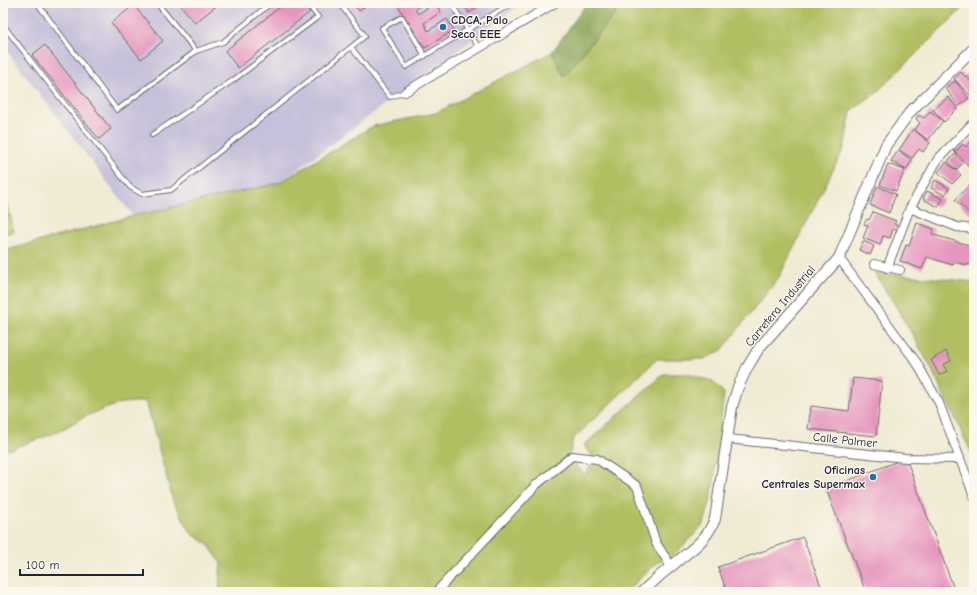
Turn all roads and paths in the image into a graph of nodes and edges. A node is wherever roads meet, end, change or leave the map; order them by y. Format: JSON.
{"nodes":[{"id":1,"x":40,"y":3,"type":"edge"},
{"id":2,"x":157,"y":3,"type":"edge"},
{"id":3,"x":271,"y":3,"type":"edge"},
{"id":4,"x":307,"y":3,"type":"edge"},
{"id":5,"x":339,"y":3,"type":"edge"},
{"id":6,"x":451,"y":3,"type":"edge"},
{"id":7,"x":512,"y":3,"type":"edge"},
{"id":8,"x":555,"y":3,"type":"edge"},
{"id":9,"x":3,"y":26,"type":"edge"},
{"id":10,"x":467,"y":30,"type":"junction"},
{"id":11,"x":351,"y":47,"type":"junction"},
{"id":12,"x":974,"y":48,"type":"edge"},
{"id":13,"x":479,"y":49,"type":"junction"},
{"id":14,"x":196,"y":51,"type":"junction"},
{"id":15,"x":425,"y":56,"type":"junction"},
{"id":16,"x":404,"y":92,"type":"joint"},
{"id":17,"x":974,"y":122,"type":"edge"},
{"id":18,"x":152,"y":135,"type":"dead end"},
{"id":19,"x":910,"y":208,"type":"junction"},
{"id":20,"x":974,"y":229,"type":"edge"},
{"id":21,"x":839,"y":258,"type":"junction"},
{"id":22,"x":874,"y":264,"type":"dead end"},
{"id":23,"x":887,"y":268,"type":"junction"},
{"id":24,"x":900,"y":270,"type":"dead end"},
{"id":25,"x":728,"y":439,"type":"junction"},
{"id":26,"x":960,"y":459,"type":"junction"},
{"id":27,"x":974,"y":496,"type":"edge"},
{"id":28,"x":671,"y":566,"type":"junction"},
{"id":29,"x":436,"y":592,"type":"edge"},
{"id":30,"x":642,"y":592,"type":"edge"}],
"edges":[{"from":1,"to":14,"type":"lane"},
{"from":2,"to":14,"type":"lane"},
{"from":3,"to":14,"type":"lane"},
{"from":4,"to":18,"type":"lane"},
{"from":5,"to":11,"type":"lane"},
{"from":6,"to":10,"type":"lane"},
{"from":7,"to":10,"type":"lane"},
{"from":8,"to":13,"type":"street"},
{"from":9,"to":11,"type":"lane"},
{"from":10,"to":13,"type":"lane"},
{"from":10,"to":15,"type":"lane"},
{"from":11,"to":16,"type":"lane"},
{"from":12,"to":21,"type":"street","name":"Carretera Industrial"},
{"from":13,"to":16,"type":"street"},
{"from":15,"to":15,"type":"lane"},
{"from":17,"to":19,"type":"street"},
{"from":19,"to":20,"type":"street"},
{"from":19,"to":23,"type":"street"},
{"from":21,"to":25,"type":"street","name":"Carretera Industrial"},
{"from":21,"to":26,"type":"street"},
{"from":22,"to":23,"type":"street"},
{"from":23,"to":24,"type":"street"},
{"from":25,"to":26,"type":"street","name":"Calle Palmer"},
{"from":25,"to":28,"type":"street","name":"Carretera Industrial"},
{"from":26,"to":27,"type":"street"},
{"from":28,"to":29,"type":"street"},
{"from":28,"to":30,"type":"street","name":"Carretera Industrial"}]}
